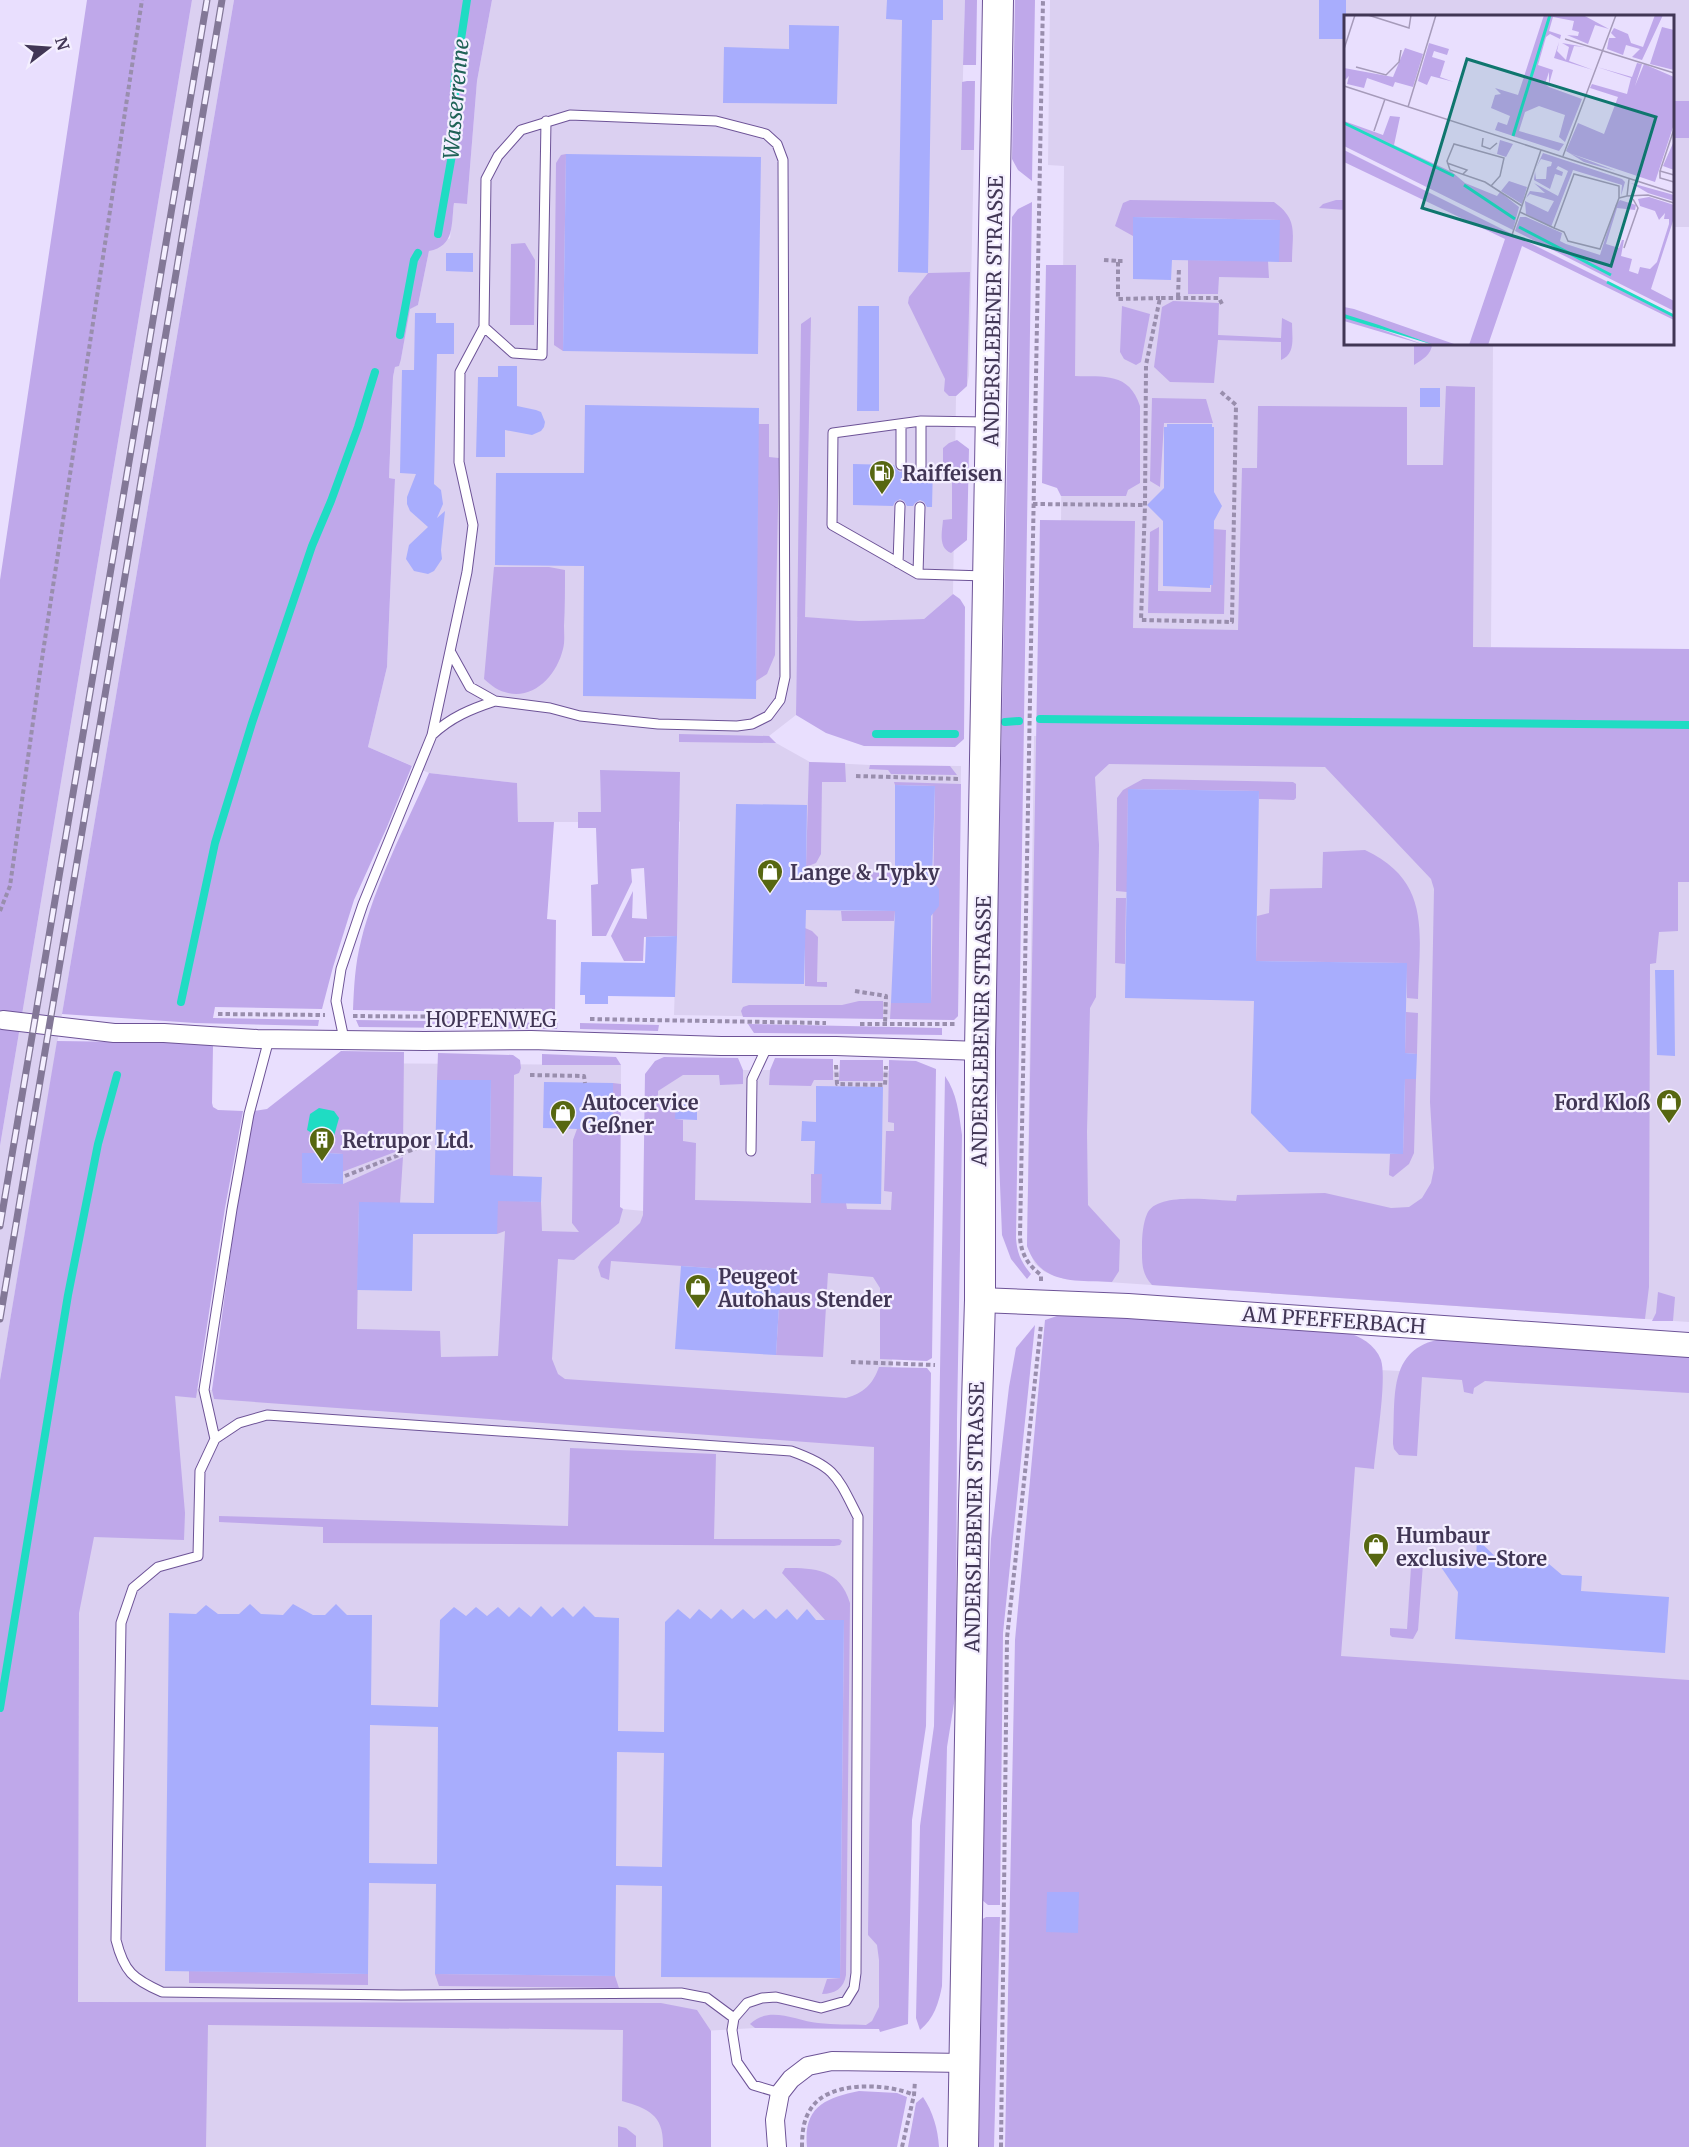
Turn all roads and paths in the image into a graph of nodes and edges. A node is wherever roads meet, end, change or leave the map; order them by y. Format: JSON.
{"nodes":[{"id":1,"x":142,"y":0,"type":"edge"},
{"id":2,"x":998,"y":0,"type":"edge"},
{"id":3,"x":1042,"y":0,"type":"edge"},
{"id":4,"x":546,"y":122,"type":"junction"},
{"id":5,"x":1104,"y":260,"type":"dead end"},
{"id":6,"x":1118,"y":261,"type":"junction"},
{"id":7,"x":1125,"y":261,"type":"dead end"},
{"id":8,"x":1179,"y":267,"type":"dead end"},
{"id":9,"x":1178,"y":297,"type":"junction"},
{"id":10,"x":1160,"y":298,"type":"junction"},
{"id":11,"x":1223,"y":306,"type":"dead end"},
{"id":12,"x":484,"y":327,"type":"junction"},
{"id":13,"x":1221,"y":392,"type":"dead end"},
{"id":14,"x":921,"y":421,"type":"junction"},
{"id":15,"x":991,"y":423,"type":"junction"},
{"id":16,"x":901,"y":424,"type":"junction"},
{"id":17,"x":901,"y":465,"type":"dead end"},
{"id":18,"x":921,"y":466,"type":"dead end"},
{"id":19,"x":1033,"y":504,"type":"junction"},
{"id":20,"x":1145,"y":505,"type":"junction"},
{"id":21,"x":900,"y":506,"type":"dead end"},
{"id":22,"x":920,"y":507,"type":"dead end"},
{"id":23,"x":898,"y":563,"type":"junction"},
{"id":24,"x":918,"y":574,"type":"junction"},
{"id":25,"x":988,"y":576,"type":"junction"},
{"id":26,"x":450,"y":651,"type":"junction"},
{"id":27,"x":495,"y":701,"type":"junction"},
{"id":28,"x":432,"y":735,"type":"junction"},
{"id":29,"x":856,"y":776,"type":"dead end"},
{"id":30,"x":966,"y":779,"type":"dead end"},
{"id":31,"x":0,"y":911,"type":"edge"},
{"id":32,"x":855,"y":991,"type":"dead end"},
{"id":33,"x":3,"y":1020,"type":"dead end"},
{"id":34,"x":885,"y":1024,"type":"dead end"},
{"id":35,"x":270,"y":1039,"type":"junction"},
{"id":36,"x":344,"y":1039,"type":"junction"},
{"id":37,"x":836,"y":1046,"type":"junction"},
{"id":38,"x":767,"y":1047,"type":"junction"},
{"id":39,"x":886,"y":1047,"type":"junction"},
{"id":40,"x":980,"y":1051,"type":"junction"},
{"id":41,"x":530,"y":1075,"type":"dead end"},
{"id":42,"x":585,"y":1083,"type":"dead end"},
{"id":43,"x":422,"y":1146,"type":"dead end"},
{"id":44,"x":751,"y":1151,"type":"dead end"},
{"id":45,"x":345,"y":1176,"type":"dead end"},
{"id":46,"x":980,"y":1300,"type":"junction"},
{"id":47,"x":1041,"y":1302,"type":"junction"},
{"id":48,"x":1689,"y":1345,"type":"edge"},
{"id":49,"x":851,"y":1362,"type":"dead end"},
{"id":50,"x":935,"y":1365,"type":"dead end"},
{"id":51,"x":215,"y":1439,"type":"junction"},
{"id":52,"x":734,"y":2019,"type":"junction"},
{"id":53,"x":915,"y":2062,"type":"junction"},
{"id":54,"x":965,"y":2063,"type":"junction"},
{"id":55,"x":780,"y":2093,"type":"junction"},
{"id":56,"x":914,"y":2095,"type":"junction"},
{"id":57,"x":777,"y":2147,"type":"edge"},
{"id":58,"x":802,"y":2147,"type":"edge"},
{"id":59,"x":903,"y":2147,"type":"edge"},
{"id":60,"x":963,"y":2147,"type":"edge"},
{"id":61,"x":1001,"y":2147,"type":"edge"}],
"edges":[{"from":1,"to":31,"type":"path"},
{"from":2,"to":15,"type":"main road","name":"ANDERSLEBENER STRASSE"},
{"from":3,"to":19,"type":"path"},
{"from":4,"to":12,"type":"lane"},
{"from":4,"to":12,"type":"lane"},
{"from":4,"to":27,"type":"lane"},
{"from":5,"to":6,"type":"path"},
{"from":6,"to":7,"type":"path"},
{"from":6,"to":10,"type":"path"},
{"from":8,"to":9,"type":"path"},
{"from":9,"to":10,"type":"path"},
{"from":9,"to":11,"type":"path"},
{"from":10,"to":20,"type":"path"},
{"from":12,"to":26,"type":"lane"},
{"from":13,"to":20,"type":"path"},
{"from":14,"to":15,"type":"lane"},
{"from":14,"to":16,"type":"lane"},
{"from":14,"to":18,"type":"lane"},
{"from":15,"to":25,"type":"main road","name":"ANDERSLEBENER STRASSE"},
{"from":16,"to":17,"type":"lane"},
{"from":16,"to":23,"type":"lane"},
{"from":19,"to":20,"type":"path"},
{"from":19,"to":47,"type":"path"},
{"from":21,"to":23,"type":"lane"},
{"from":22,"to":24,"type":"lane"},
{"from":23,"to":24,"type":"lane"},
{"from":24,"to":25,"type":"lane"},
{"from":25,"to":40,"type":"main road","name":"ANDERSLEBENER STRASSE"},
{"from":26,"to":27,"type":"lane"},
{"from":26,"to":28,"type":"lane"},
{"from":27,"to":28,"type":"lane"},
{"from":28,"to":36,"type":"lane"},
{"from":29,"to":30,"type":"path"},
{"from":32,"to":34,"type":"path"},
{"from":33,"to":35,"type":"street","name":"HOPFENWEG"},
{"from":35,"to":36,"type":"street","name":"HOPFENWEG"},
{"from":35,"to":51,"type":"lane"},
{"from":36,"to":38,"type":"street","name":"HOPFENWEG"},
{"from":37,"to":38,"type":"street","name":"HOPFENWEG"},
{"from":37,"to":39,"type":"street","name":"HOPFENWEG"},
{"from":37,"to":39,"type":"path"},
{"from":38,"to":44,"type":"lane"},
{"from":39,"to":40,"type":"street","name":"HOPFENWEG"},
{"from":40,"to":46,"type":"main road","name":"ANDERSLEBENER STRASSE"},
{"from":41,"to":42,"type":"path"},
{"from":43,"to":45,"type":"path"},
{"from":46,"to":47,"type":"street","name":"AM PFEFFERBACH"},
{"from":46,"to":54,"type":"main road","name":"ANDERSLEBENER STRASSE"},
{"from":47,"to":48,"type":"street","name":"AM PFEFFERBACH"},
{"from":47,"to":61,"type":"path"},
{"from":49,"to":50,"type":"path"},
{"from":51,"to":52,"type":"lane"},
{"from":51,"to":52,"type":"lane"},
{"from":52,"to":55,"type":"lane"},
{"from":53,"to":54,"type":"street"},
{"from":53,"to":55,"type":"street"},
{"from":53,"to":56,"type":"path"},
{"from":54,"to":60,"type":"main road","name":"ANDERSLEBENER STRASSE"},
{"from":55,"to":57,"type":"street"},
{"from":56,"to":58,"type":"path"},
{"from":56,"to":59,"type":"path"}]}
